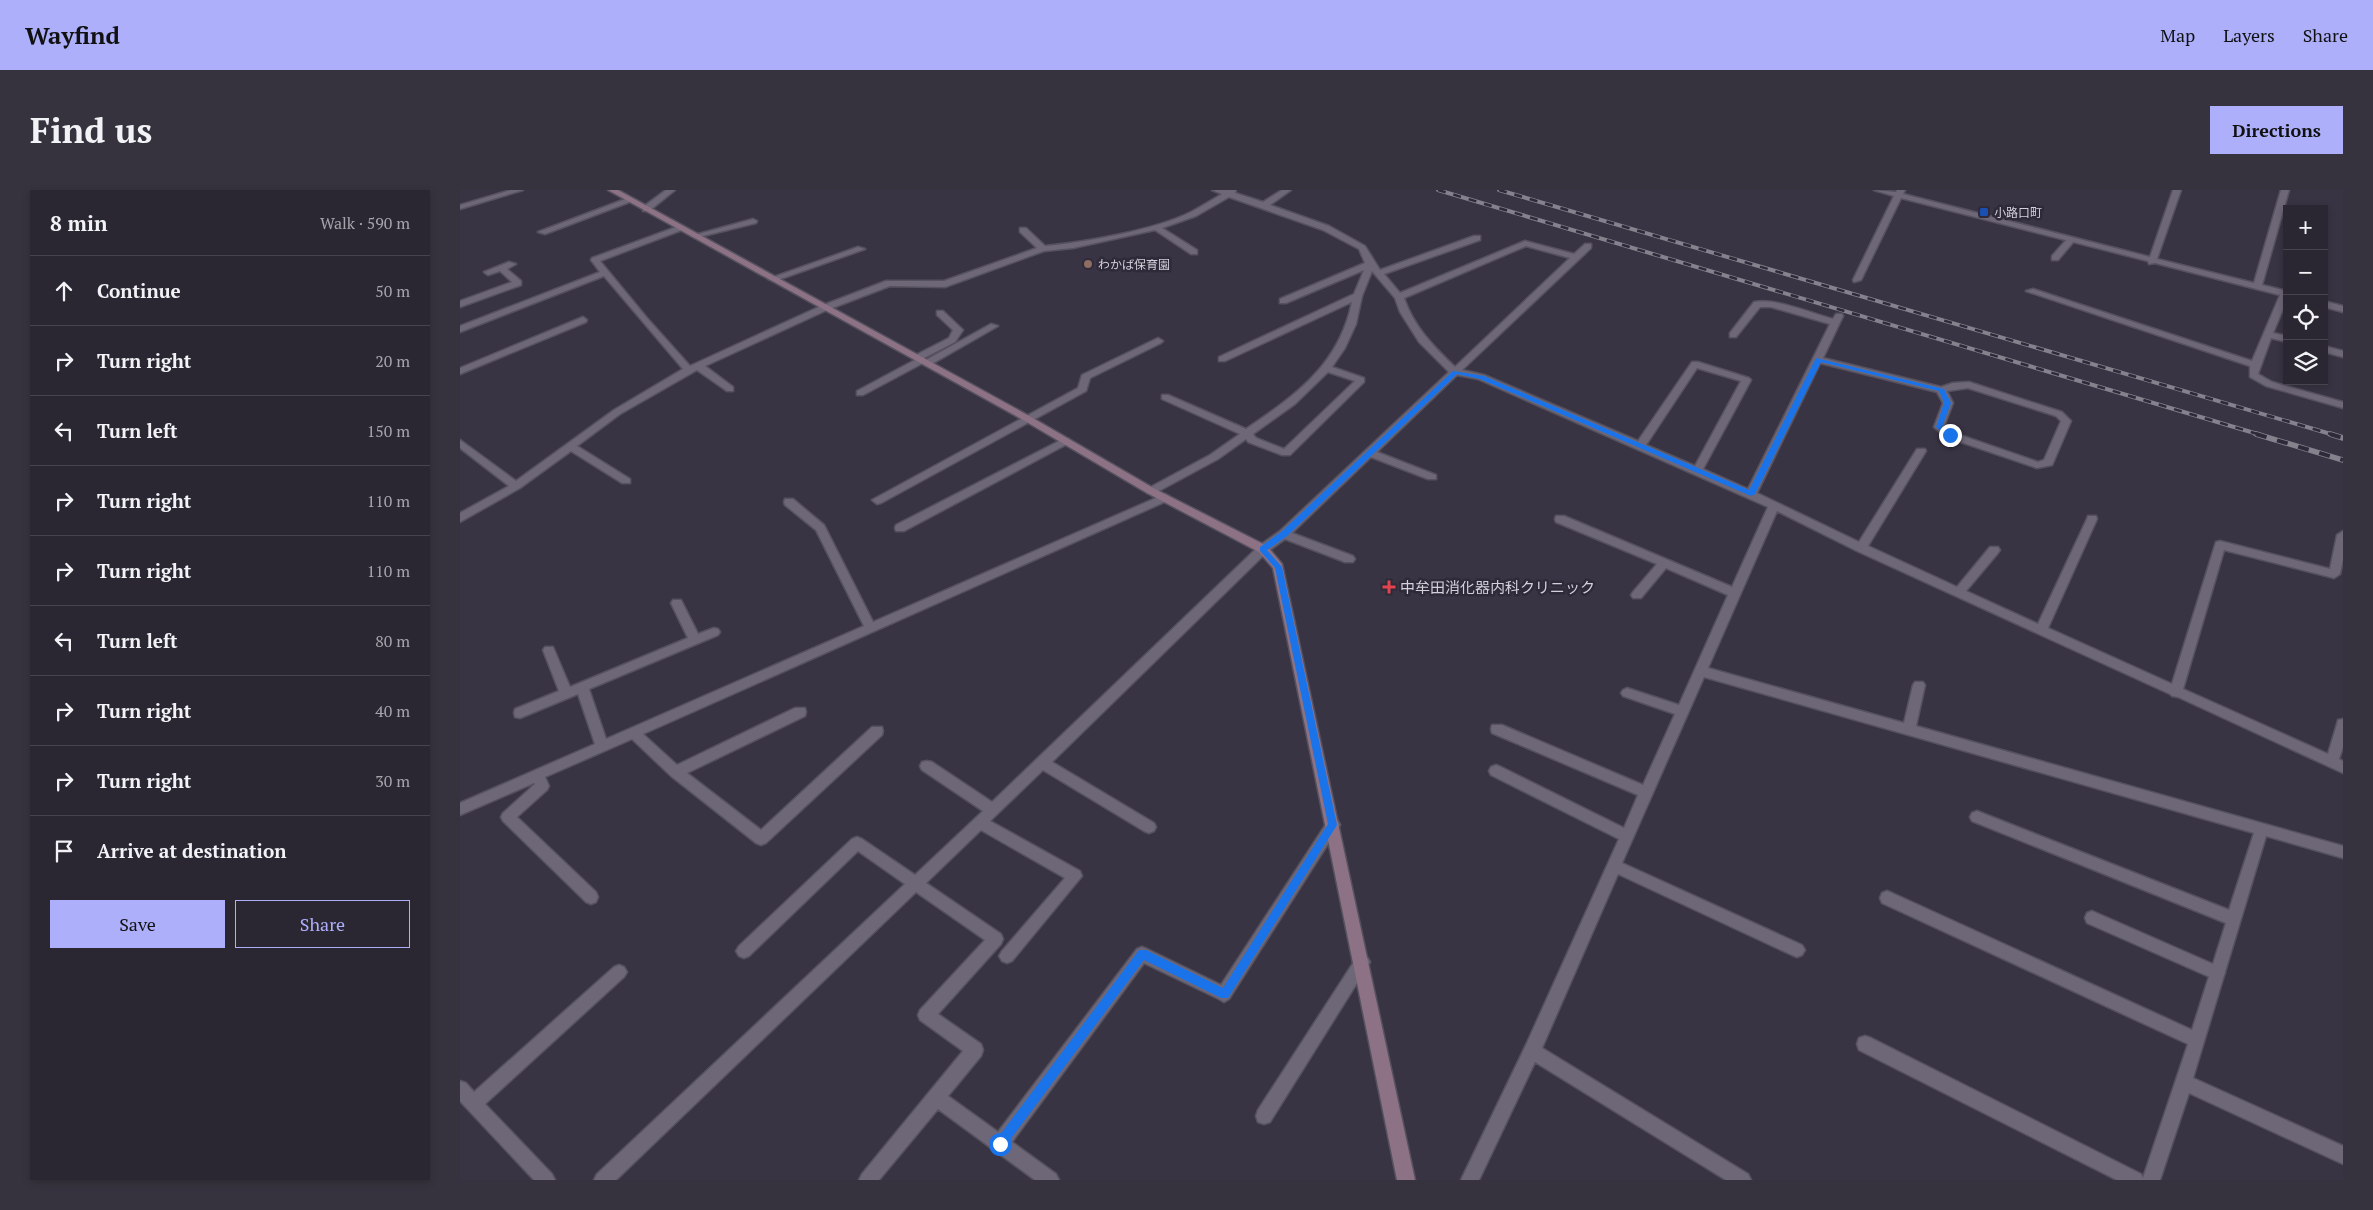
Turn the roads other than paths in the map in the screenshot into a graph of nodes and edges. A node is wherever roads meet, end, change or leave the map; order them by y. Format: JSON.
{"nodes":[{"id":1,"x":518,"y":190,"type":"edge"},
{"id":2,"x":612,"y":190,"type":"edge"},
{"id":3,"x":671,"y":190,"type":"edge"},
{"id":4,"x":1216,"y":190,"type":"edge"},
{"id":5,"x":1287,"y":190,"type":"edge"},
{"id":6,"x":1878,"y":190,"type":"edge"},
{"id":7,"x":2177,"y":190,"type":"edge"},
{"id":8,"x":2285,"y":190,"type":"edge"},
{"id":9,"x":1232,"y":192,"type":"edge"},
{"id":10,"x":1900,"y":193,"type":"edge"},
{"id":11,"x":631,"y":200,"type":"junction"},
{"id":12,"x":1264,"y":205,"type":"junction"},
{"id":13,"x":460,"y":207,"type":"edge"},
{"id":14,"x":646,"y":209,"type":"junction"},
{"id":15,"x":753,"y":221,"type":"dead end"},
{"id":16,"x":1156,"y":227,"type":"junction"},
{"id":17,"x":679,"y":228,"type":"junction"},
{"id":18,"x":1023,"y":230,"type":"dead end"},
{"id":19,"x":542,"y":232,"type":"dead end"},
{"id":20,"x":695,"y":236,"type":"junction"},
{"id":21,"x":1477,"y":238,"type":"dead end"},
{"id":22,"x":2071,"y":240,"type":"junction"},
{"id":23,"x":1588,"y":246,"type":"dead end"},
{"id":24,"x":861,"y":249,"type":"dead end"},
{"id":25,"x":1043,"y":250,"type":"junction"},
{"id":26,"x":1194,"y":252,"type":"dead end"},
{"id":27,"x":1576,"y":257,"type":"junction"},
{"id":28,"x":2055,"y":258,"type":"dead end"},
{"id":29,"x":2152,"y":262,"type":"junction"},
{"id":30,"x":512,"y":264,"type":"dead end"},
{"id":31,"x":1370,"y":264,"type":"junction"},
{"id":32,"x":501,"y":268,"type":"junction"},
{"id":33,"x":488,"y":272,"type":"dead end"},
{"id":34,"x":604,"y":272,"type":"junction"},
{"id":35,"x":1379,"y":273,"type":"junction"},
{"id":36,"x":772,"y":279,"type":"junction"},
{"id":37,"x":1857,"y":280,"type":"dead end"},
{"id":38,"x":2257,"y":287,"type":"junction"},
{"id":39,"x":2030,"y":291,"type":"dead end"},
{"id":40,"x":2283,"y":293,"type":"edge"},
{"id":41,"x":2286,"y":295,"type":"edge"},
{"id":42,"x":1358,"y":296,"type":"junction"},
{"id":43,"x":1399,"y":297,"type":"junction"},
{"id":44,"x":1283,"y":301,"type":"dead end"},
{"id":45,"x":460,"y":304,"type":"edge"},
{"id":46,"x":2328,"y":305,"type":"edge"},
{"id":47,"x":824,"y":308,"type":"junction"},
{"id":48,"x":2343,"y":309,"type":"edge"},
{"id":49,"x":940,"y":313,"type":"dead end"},
{"id":50,"x":584,"y":320,"type":"dead end"},
{"id":51,"x":994,"y":326,"type":"dead end"},
{"id":52,"x":460,"y":329,"type":"edge"},
{"id":53,"x":2268,"y":334,"type":"junction"},
{"id":54,"x":1733,"y":336,"type":"dead end"},
{"id":55,"x":2283,"y":338,"type":"edge"},
{"id":56,"x":1158,"y":341,"type":"dead end"},
{"id":57,"x":2328,"y":350,"type":"edge"},
{"id":58,"x":2343,"y":354,"type":"edge"},
{"id":59,"x":1222,"y":359,"type":"dead end"},
{"id":60,"x":922,"y":360,"type":"junction"},
{"id":61,"x":1819,"y":360,"type":"junction"},
{"id":62,"x":2255,"y":365,"type":"junction"},
{"id":63,"x":693,"y":368,"type":"junction"},
{"id":64,"x":1326,"y":368,"type":"junction"},
{"id":65,"x":460,"y":371,"type":"edge"},
{"id":66,"x":1455,"y":372,"type":"junction"},
{"id":67,"x":730,"y":389,"type":"dead end"},
{"id":68,"x":1941,"y":390,"type":"junction"},
{"id":69,"x":860,"y":393,"type":"dead end"},
{"id":70,"x":1165,"y":397,"type":"dead end"},
{"id":71,"x":2343,"y":405,"type":"edge"},
{"id":72,"x":1028,"y":419,"type":"junction"},
{"id":73,"x":1246,"y":433,"type":"junction"},
{"id":74,"x":1065,"y":441,"type":"junction"},
{"id":75,"x":460,"y":443,"type":"edge"},
{"id":76,"x":1641,"y":445,"type":"junction"},
{"id":77,"x":570,"y":446,"type":"junction"},
{"id":78,"x":1921,"y":451,"type":"dead end"},
{"id":79,"x":1370,"y":453,"type":"junction"},
{"id":80,"x":1697,"y":471,"type":"junction"},
{"id":81,"x":1432,"y":477,"type":"dead end"},
{"id":82,"x":626,"y":481,"type":"dead end"},
{"id":83,"x":516,"y":486,"type":"junction"},
{"id":84,"x":1151,"y":491,"type":"junction"},
{"id":85,"x":1751,"y":494,"type":"junction"},
{"id":86,"x":1165,"y":498,"type":"junction"},
{"id":87,"x":877,"y":500,"type":"dead end"},
{"id":88,"x":789,"y":502,"type":"dead end"},
{"id":89,"x":1774,"y":505,"type":"junction"},
{"id":90,"x":460,"y":518,"type":"edge"},
{"id":91,"x":1560,"y":519,"type":"dead end"},
{"id":92,"x":2092,"y":519,"type":"dead end"},
{"id":93,"x":900,"y":528,"type":"dead end"},
{"id":94,"x":1284,"y":534,"type":"junction"},
{"id":95,"x":2343,"y":535,"type":"edge"},
{"id":96,"x":1861,"y":548,"type":"junction"},
{"id":97,"x":1263,"y":549,"type":"junction"},
{"id":98,"x":1994,"y":550,"type":"dead end"},
{"id":99,"x":1350,"y":558,"type":"dead end"},
{"id":100,"x":1664,"y":563,"type":"junction"},
{"id":101,"x":1960,"y":592,"type":"junction"},
{"id":102,"x":1736,"y":593,"type":"junction"},
{"id":103,"x":1637,"y":595,"type":"dead end"},
{"id":104,"x":677,"y":603,"type":"dead end"},
{"id":105,"x":870,"y":627,"type":"junction"},
{"id":106,"x":2041,"y":631,"type":"junction"},
{"id":107,"x":714,"y":632,"type":"dead end"},
{"id":108,"x":695,"y":640,"type":"junction"},
{"id":109,"x":549,"y":650,"type":"dead end"},
{"id":110,"x":1701,"y":671,"type":"junction"},
{"id":111,"x":1919,"y":685,"type":"dead end"},
{"id":112,"x":582,"y":687,"type":"junction"},
{"id":113,"x":1627,"y":693,"type":"dead end"},
{"id":114,"x":2176,"y":693,"type":"junction"},
{"id":115,"x":566,"y":694,"type":"junction"},
{"id":116,"x":1683,"y":711,"type":"junction"},
{"id":117,"x":800,"y":712,"type":"dead end"},
{"id":118,"x":520,"y":713,"type":"dead end"},
{"id":119,"x":2343,"y":724,"type":"edge"},
{"id":120,"x":1498,"y":729,"type":"dead end"},
{"id":121,"x":1909,"y":729,"type":"junction"},
{"id":122,"x":877,"y":731,"type":"dead end"},
{"id":123,"x":634,"y":733,"type":"junction"},
{"id":124,"x":602,"y":746,"type":"junction"},
{"id":125,"x":1042,"y":763,"type":"junction"},
{"id":126,"x":2338,"y":765,"type":"edge"},
{"id":127,"x":927,"y":766,"type":"dead end"},
{"id":128,"x":1496,"y":771,"type":"dead end"},
{"id":129,"x":676,"y":772,"type":"junction"},
{"id":130,"x":537,"y":774,"type":"junction"},
{"id":131,"x":1647,"y":793,"type":"junction"},
{"id":132,"x":460,"y":809,"type":"edge"},
{"id":133,"x":993,"y":810,"type":"junction"},
{"id":134,"x":1976,"y":817,"type":"dead end"},
{"id":135,"x":980,"y":822,"type":"junction"},
{"id":136,"x":1333,"y":825,"type":"junction"},
{"id":137,"x":1150,"y":827,"type":"dead end"},
{"id":138,"x":2262,"y":828,"type":"junction"},
{"id":139,"x":1628,"y":836,"type":"junction"},
{"id":140,"x":2343,"y":852,"type":"edge"},
{"id":141,"x":1614,"y":866,"type":"junction"},
{"id":142,"x":915,"y":882,"type":"junction"},
{"id":143,"x":591,"y":897,"type":"dead end"},
{"id":144,"x":1887,"y":898,"type":"dead end"},
{"id":145,"x":2092,"y":918,"type":"dead end"},
{"id":146,"x":2234,"y":919,"type":"junction"},
{"id":147,"x":1797,"y":950,"type":"dead end"},
{"id":148,"x":744,"y":951,"type":"dead end"},
{"id":149,"x":1007,"y":956,"type":"dead end"},
{"id":150,"x":1362,"y":962,"type":"junction"},
{"id":151,"x":619,"y":972,"type":"dead end"},
{"id":152,"x":2217,"y":973,"type":"junction"},
{"id":153,"x":2197,"y":1040,"type":"junction"},
{"id":154,"x":1865,"y":1044,"type":"dead end"},
{"id":155,"x":1532,"y":1051,"type":"junction"},
{"id":156,"x":2184,"y":1082,"type":"junction"},
{"id":157,"x":460,"y":1089,"type":"edge"},
{"id":158,"x":938,"y":1098,"type":"junction"},
{"id":159,"x":474,"y":1103,"type":"junction"},
{"id":160,"x":1264,"y":1116,"type":"dead end"},
{"id":161,"x":1000,"y":1144,"type":"junction"},
{"id":162,"x":2343,"y":1155,"type":"edge"},
{"id":163,"x":546,"y":1180,"type":"edge"},
{"id":164,"x":603,"y":1180,"type":"edge"},
{"id":165,"x":868,"y":1180,"type":"edge"},
{"id":166,"x":1050,"y":1180,"type":"edge"},
{"id":167,"x":1406,"y":1180,"type":"edge"},
{"id":168,"x":1470,"y":1180,"type":"edge"},
{"id":169,"x":1742,"y":1180,"type":"edge"},
{"id":170,"x":2135,"y":1180,"type":"edge"},
{"id":171,"x":2151,"y":1180,"type":"edge"}],
"edges":[{"from":1,"to":13,"type":"street"},
{"from":2,"to":11,"type":"street"},
{"from":3,"to":14,"type":"street"},
{"from":4,"to":9,"type":"street"},
{"from":5,"to":12,"type":"street"},
{"from":6,"to":10,"type":"street"},
{"from":7,"to":29,"type":"street"},
{"from":8,"to":38,"type":"street"},
{"from":9,"to":12,"type":"street"},
{"from":9,"to":16,"type":"street"},
{"from":10,"to":22,"type":"street"},
{"from":10,"to":37,"type":"street"},
{"from":11,"to":14,"type":"street"},
{"from":11,"to":19,"type":"street"},
{"from":12,"to":31,"type":"street"},
{"from":14,"to":17,"type":"street"},
{"from":15,"to":20,"type":"street"},
{"from":16,"to":25,"type":"street"},
{"from":16,"to":26,"type":"street"},
{"from":17,"to":20,"type":"street"},
{"from":17,"to":34,"type":"street"},
{"from":18,"to":25,"type":"street"},
{"from":20,"to":36,"type":"street"},
{"from":21,"to":35,"type":"street"},
{"from":22,"to":28,"type":"street"},
{"from":22,"to":29,"type":"street"},
{"from":23,"to":27,"type":"street"},
{"from":24,"to":36,"type":"street"},
{"from":25,"to":47,"type":"street"},
{"from":27,"to":43,"type":"street"},
{"from":27,"to":66,"type":"street"},
{"from":29,"to":38,"type":"street"},
{"from":30,"to":32,"type":"street"},
{"from":31,"to":35,"type":"street"},
{"from":31,"to":42,"type":"street"},
{"from":31,"to":44,"type":"street"},
{"from":32,"to":33,"type":"street"},
{"from":32,"to":45,"type":"street"},
{"from":34,"to":52,"type":"street"},
{"from":34,"to":63,"type":"street"},
{"from":35,"to":43,"type":"street"},
{"from":36,"to":47,"type":"street"},
{"from":38,"to":40,"type":"street"},
{"from":39,"to":62,"type":"street"},
{"from":41,"to":53,"type":"street"},
{"from":42,"to":59,"type":"street"},
{"from":42,"to":64,"type":"street"},
{"from":43,"to":66,"type":"street"},
{"from":46,"to":48,"type":"street"},
{"from":47,"to":60,"type":"street"},
{"from":47,"to":63,"type":"street"},
{"from":49,"to":60,"type":"street"},
{"from":50,"to":65,"type":"street"},
{"from":51,"to":60,"type":"street"},
{"from":53,"to":55,"type":"street"},
{"from":53,"to":62,"type":"street"},
{"from":54,"to":61,"type":"street"},
{"from":56,"to":72,"type":"street"},
{"from":57,"to":58,"type":"street"},
{"from":60,"to":69,"type":"street"},
{"from":60,"to":72,"type":"street"},
{"from":61,"to":68,"type":"street"},
{"from":61,"to":85,"type":"street"},
{"from":62,"to":71,"type":"street"},
{"from":63,"to":67,"type":"street"},
{"from":63,"to":77,"type":"street"},
{"from":64,"to":73,"type":"street"},
{"from":64,"to":73,"type":"street"},
{"from":66,"to":76,"type":"street"},
{"from":66,"to":79,"type":"street"},
{"from":68,"to":68,"type":"street"},
{"from":70,"to":73,"type":"street"},
{"from":72,"to":74,"type":"street"},
{"from":72,"to":87,"type":"street"},
{"from":73,"to":84,"type":"street"},
{"from":74,"to":84,"type":"street"},
{"from":74,"to":93,"type":"street"},
{"from":75,"to":83,"type":"street"},
{"from":76,"to":80,"type":"street"},
{"from":76,"to":80,"type":"street"},
{"from":77,"to":82,"type":"street"},
{"from":77,"to":83,"type":"street"},
{"from":78,"to":96,"type":"street"},
{"from":79,"to":81,"type":"street"},
{"from":79,"to":94,"type":"street"},
{"from":80,"to":85,"type":"street"},
{"from":83,"to":90,"type":"street"},
{"from":84,"to":86,"type":"street"},
{"from":85,"to":89,"type":"street"},
{"from":86,"to":97,"type":"street"},
{"from":86,"to":105,"type":"street"},
{"from":88,"to":105,"type":"street"},
{"from":89,"to":96,"type":"street"},
{"from":89,"to":102,"type":"street"},
{"from":91,"to":100,"type":"street"},
{"from":92,"to":106,"type":"street"},
{"from":94,"to":97,"type":"street"},
{"from":94,"to":99,"type":"street"},
{"from":95,"to":114,"type":"street"},
{"from":96,"to":101,"type":"street"},
{"from":97,"to":125,"type":"street"},
{"from":97,"to":136,"type":"street"},
{"from":98,"to":101,"type":"street"},
{"from":100,"to":102,"type":"street"},
{"from":100,"to":103,"type":"street"},
{"from":101,"to":106,"type":"street"},
{"from":102,"to":110,"type":"street"},
{"from":104,"to":108,"type":"street"},
{"from":105,"to":123,"type":"street"},
{"from":106,"to":114,"type":"street"},
{"from":107,"to":108,"type":"street"},
{"from":108,"to":112,"type":"street"},
{"from":109,"to":115,"type":"street"},
{"from":110,"to":116,"type":"street"},
{"from":110,"to":121,"type":"street"},
{"from":111,"to":121,"type":"street"},
{"from":112,"to":115,"type":"street"},
{"from":112,"to":124,"type":"street"},
{"from":113,"to":116,"type":"street"},
{"from":114,"to":126,"type":"street"},
{"from":115,"to":118,"type":"street"},
{"from":116,"to":131,"type":"street"},
{"from":117,"to":129,"type":"street"},
{"from":119,"to":126,"type":"street"},
{"from":120,"to":131,"type":"street"},
{"from":121,"to":138,"type":"street"},
{"from":122,"to":129,"type":"street"},
{"from":123,"to":124,"type":"street"},
{"from":123,"to":129,"type":"street"},
{"from":124,"to":130,"type":"street"},
{"from":125,"to":133,"type":"street"},
{"from":125,"to":137,"type":"street"},
{"from":127,"to":133,"type":"street"},
{"from":128,"to":139,"type":"street"},
{"from":130,"to":132,"type":"street"},
{"from":130,"to":143,"type":"street"},
{"from":131,"to":139,"type":"street"},
{"from":133,"to":135,"type":"street"},
{"from":134,"to":146,"type":"street"},
{"from":135,"to":142,"type":"street"},
{"from":135,"to":149,"type":"street"},
{"from":136,"to":150,"type":"street"},
{"from":136,"to":161,"type":"street"},
{"from":138,"to":140,"type":"street"},
{"from":138,"to":146,"type":"street"},
{"from":139,"to":141,"type":"street"},
{"from":141,"to":147,"type":"street"},
{"from":141,"to":155,"type":"street"},
{"from":142,"to":148,"type":"street"},
{"from":142,"to":158,"type":"street"},
{"from":142,"to":164,"type":"street"},
{"from":144,"to":153,"type":"street"},
{"from":145,"to":152,"type":"street"},
{"from":146,"to":152,"type":"street"},
{"from":150,"to":160,"type":"street"},
{"from":150,"to":167,"type":"street"},
{"from":151,"to":159,"type":"street"},
{"from":152,"to":153,"type":"street"},
{"from":153,"to":156,"type":"street"},
{"from":154,"to":170,"type":"street"},
{"from":155,"to":168,"type":"street"},
{"from":155,"to":169,"type":"street"},
{"from":156,"to":162,"type":"street"},
{"from":156,"to":171,"type":"street"},
{"from":157,"to":159,"type":"street"},
{"from":158,"to":161,"type":"street"},
{"from":158,"to":165,"type":"street"},
{"from":159,"to":163,"type":"street"},
{"from":161,"to":166,"type":"street"}]}
